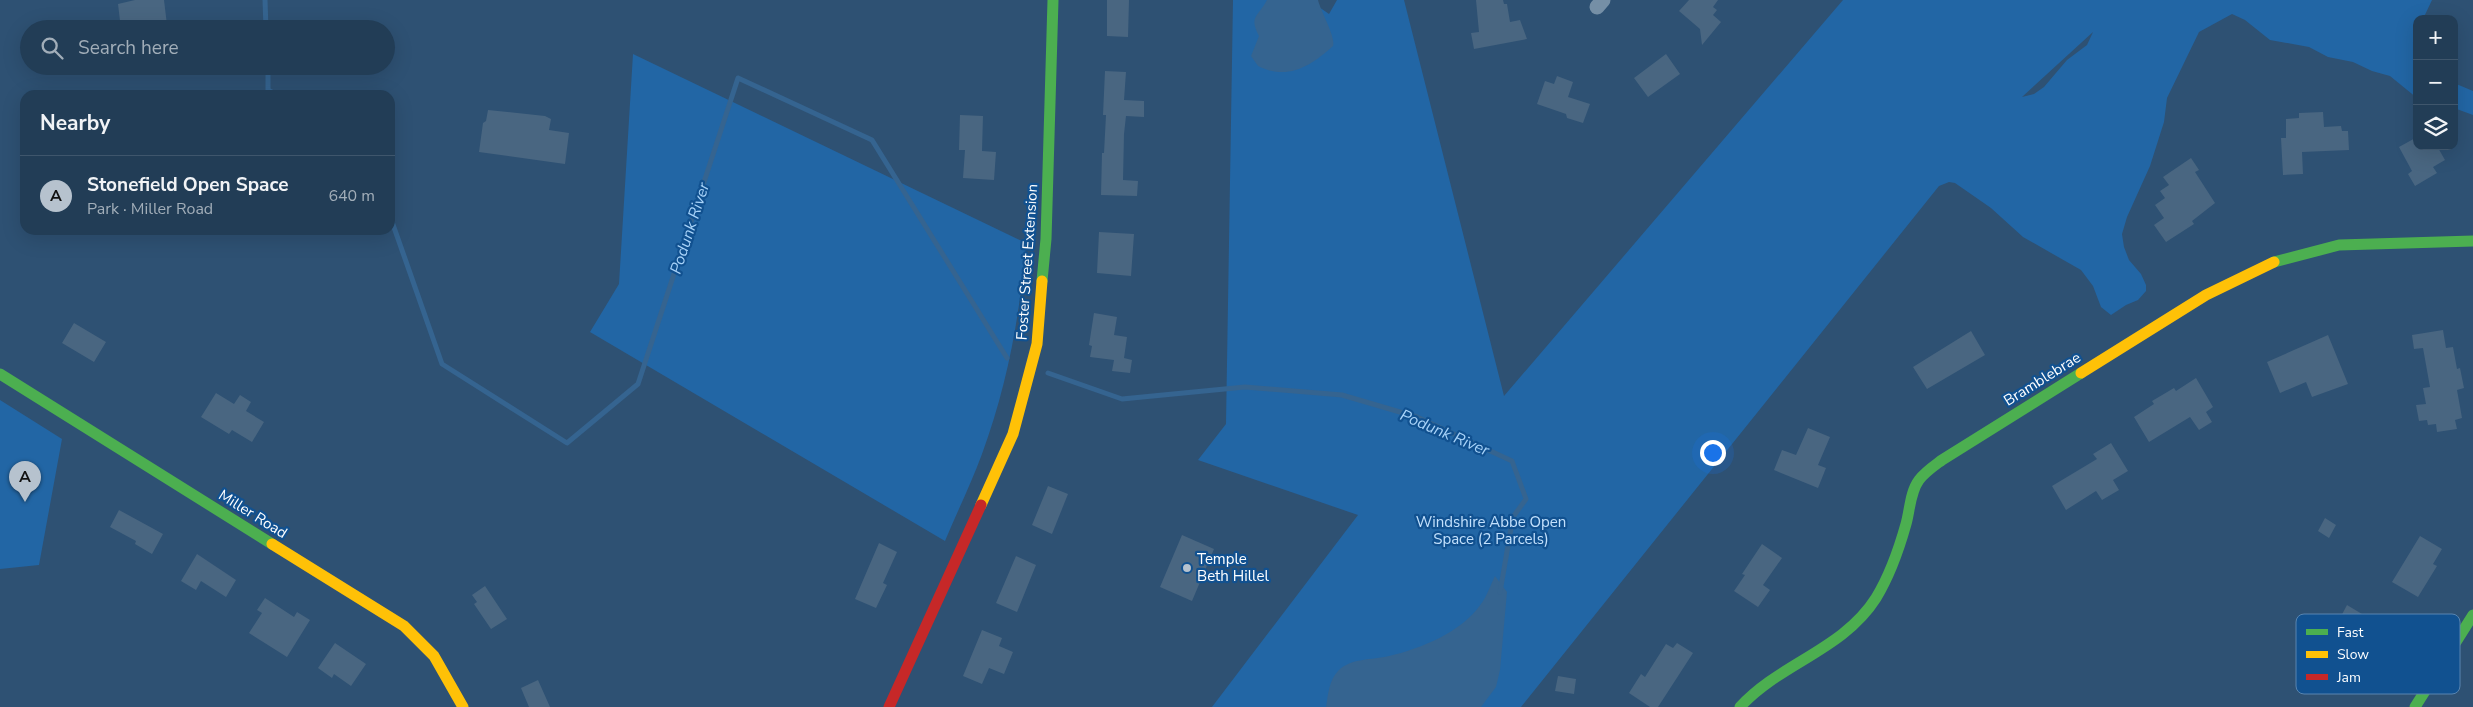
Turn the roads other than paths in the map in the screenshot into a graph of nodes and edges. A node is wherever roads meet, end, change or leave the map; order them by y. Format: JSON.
{"nodes":[{"id":1,"x":1053,"y":0,"type":"edge"},
{"id":2,"x":2473,"y":242,"type":"edge"},
{"id":3,"x":0,"y":374,"type":"edge"},
{"id":4,"x":2473,"y":615,"type":"edge"},
{"id":5,"x":2460,"y":636,"type":"edge"},
{"id":6,"x":2423,"y":694,"type":"edge"},
{"id":7,"x":463,"y":707,"type":"edge"},
{"id":8,"x":889,"y":707,"type":"edge"},
{"id":9,"x":1740,"y":707,"type":"edge"},
{"id":10,"x":2415,"y":707,"type":"edge"}],
"edges":[{"from":1,"to":8,"type":"street","name":"Foster Street Extension"},
{"from":2,"to":9,"type":"street","name":"Bramblebrae"},
{"from":3,"to":7,"type":"street","name":"Miller Road"},
{"from":4,"to":5,"type":"street"},
{"from":6,"to":10,"type":"street"}]}
